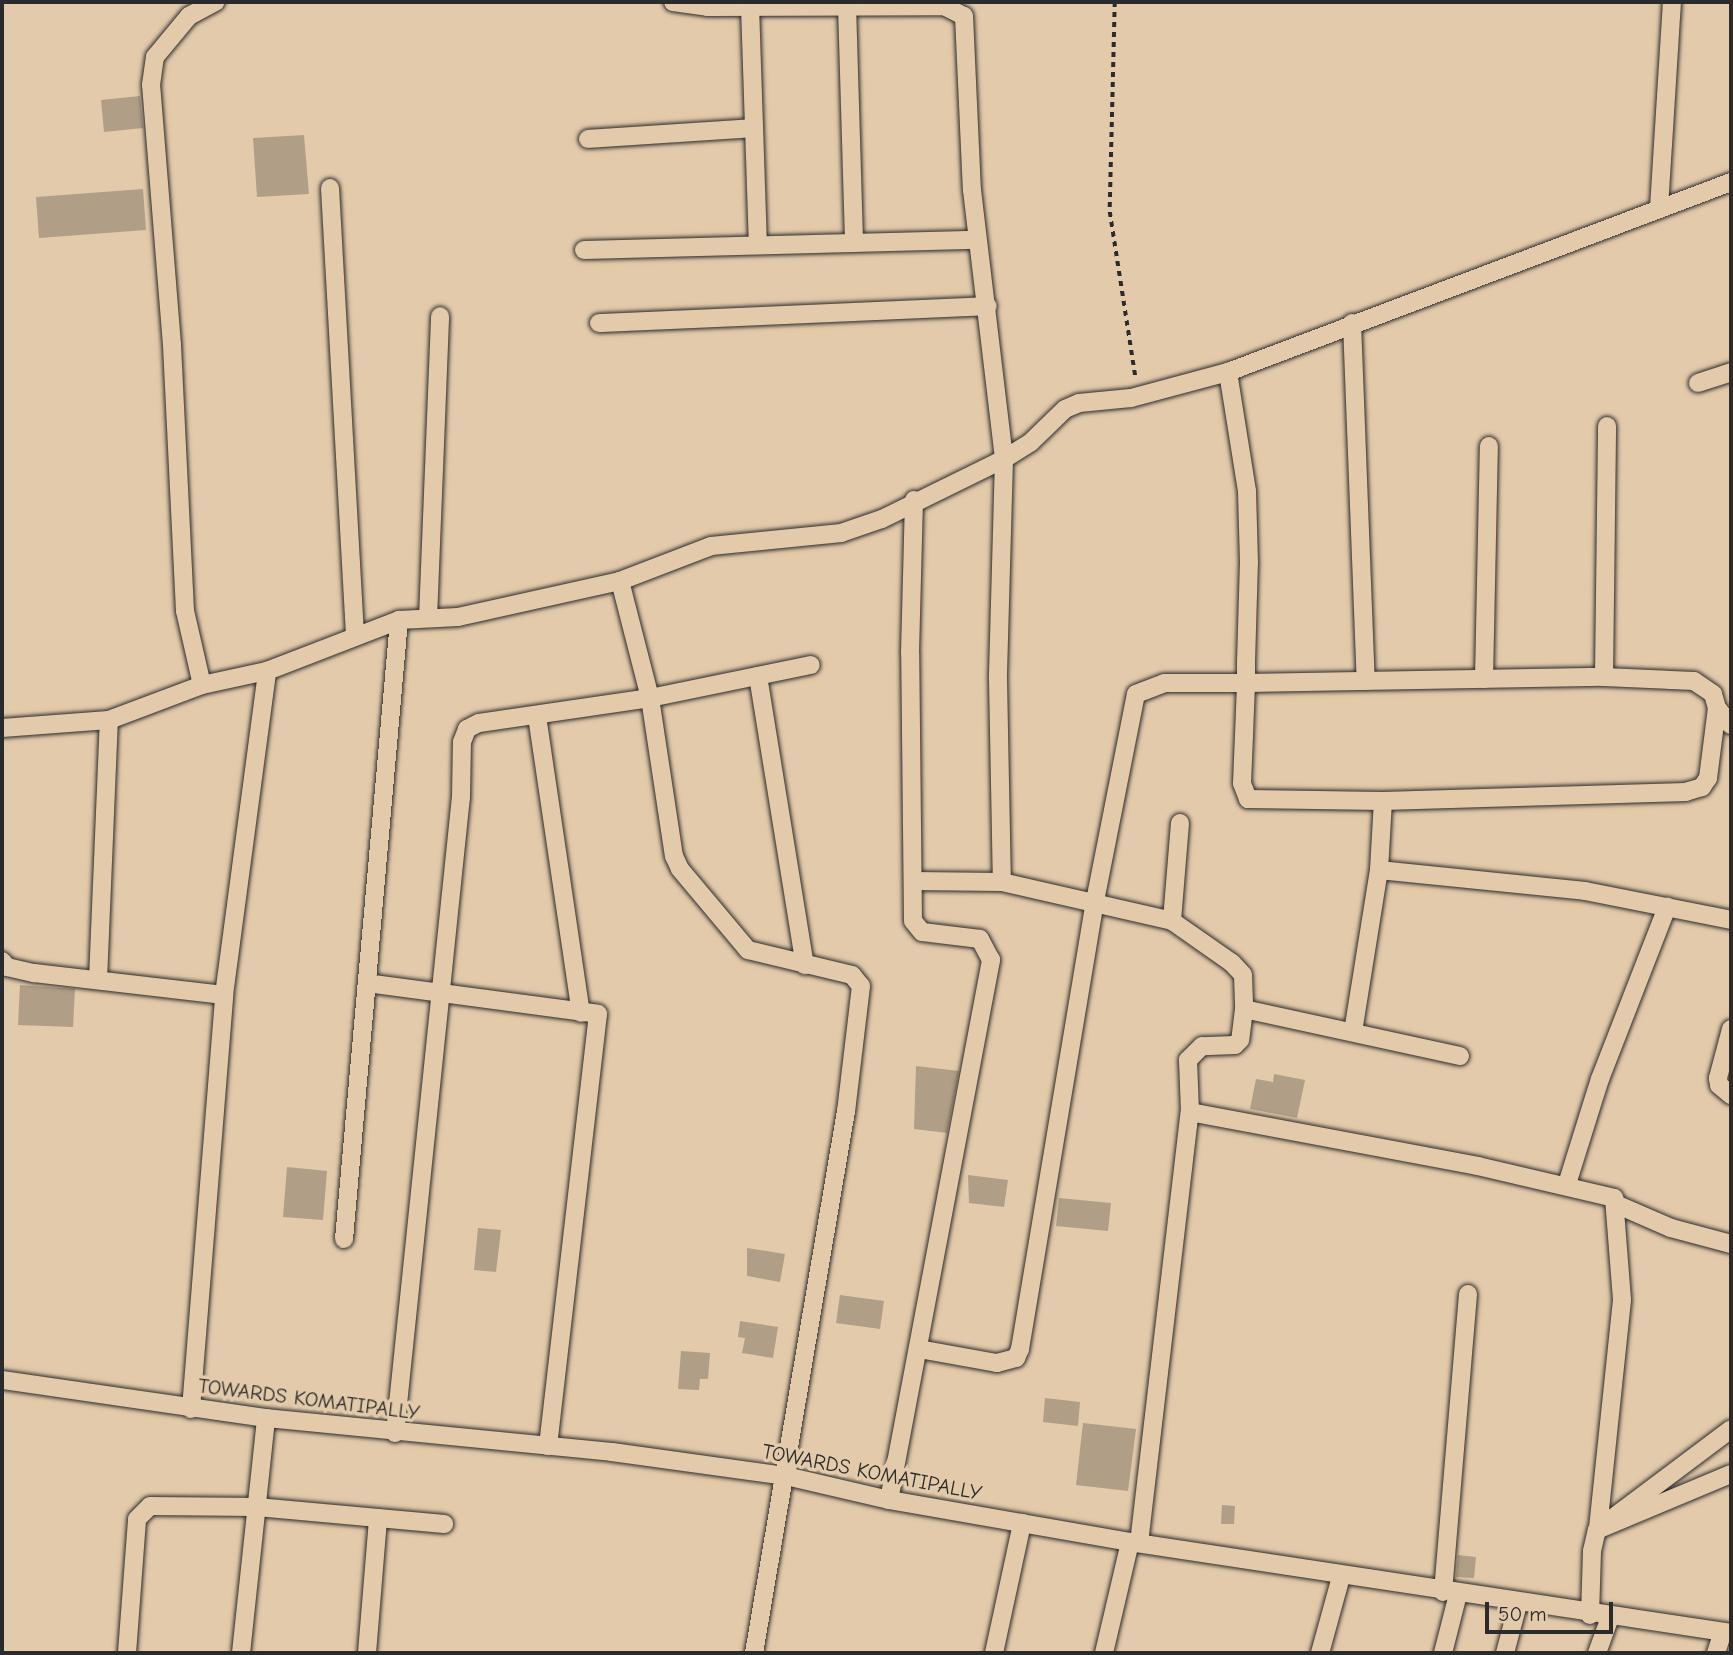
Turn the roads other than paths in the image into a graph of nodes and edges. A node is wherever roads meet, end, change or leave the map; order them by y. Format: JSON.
{"nodes":[{"id":1,"x":215,"y":2,"type":"edge"},
{"id":2,"x":673,"y":2,"type":"edge"},
{"id":3,"x":1672,"y":2,"type":"edge"},
{"id":4,"x":847,"y":5,"type":"junction"},
{"id":5,"x":750,"y":6,"type":"junction"},
{"id":6,"x":754,"y":128,"type":"junction"},
{"id":7,"x":588,"y":139,"type":"dead end"},
{"id":8,"x":1731,"y":182,"type":"edge"},
{"id":9,"x":330,"y":188,"type":"dead end"},
{"id":10,"x":1660,"y":208,"type":"junction"},
{"id":11,"x":977,"y":240,"type":"junction"},
{"id":12,"x":853,"y":243,"type":"junction"},
{"id":13,"x":758,"y":245,"type":"junction"},
{"id":14,"x":584,"y":250,"type":"dead end"},
{"id":15,"x":988,"y":306,"type":"junction"},
{"id":16,"x":440,"y":316,"type":"dead end"},
{"id":17,"x":599,"y":323,"type":"dead end"},
{"id":18,"x":1353,"y":323,"type":"junction"},
{"id":19,"x":1228,"y":372,"type":"junction"},
{"id":20,"x":1731,"y":372,"type":"edge"},
{"id":21,"x":1698,"y":383,"type":"dead end"},
{"id":22,"x":1607,"y":426,"type":"dead end"},
{"id":23,"x":1489,"y":446,"type":"dead end"},
{"id":24,"x":1004,"y":459,"type":"junction"},
{"id":25,"x":915,"y":500,"type":"junction"},
{"id":26,"x":620,"y":581,"type":"junction"},
{"id":27,"x":428,"y":618,"type":"junction"},
{"id":28,"x":399,"y":620,"type":"junction"},
{"id":29,"x":355,"y":636,"type":"junction"},
{"id":30,"x":811,"y":665,"type":"dead end"},
{"id":31,"x":267,"y":671,"type":"junction"},
{"id":32,"x":758,"y":676,"type":"junction"},
{"id":33,"x":1604,"y":677,"type":"junction"},
{"id":34,"x":1483,"y":679,"type":"junction"},
{"id":35,"x":1366,"y":681,"type":"junction"},
{"id":36,"x":1245,"y":683,"type":"junction"},
{"id":37,"x":202,"y":685,"type":"junction"},
{"id":38,"x":650,"y":698,"type":"junction"},
{"id":39,"x":1717,"y":708,"type":"junction"},
{"id":40,"x":537,"y":716,"type":"junction"},
{"id":41,"x":109,"y":720,"type":"junction"},
{"id":42,"x":1731,"y":725,"type":"edge"},
{"id":43,"x":2,"y":728,"type":"edge"},
{"id":44,"x":1383,"y":801,"type":"junction"},
{"id":45,"x":1180,"y":823,"type":"dead end"},
{"id":46,"x":1379,"y":870,"type":"junction"},
{"id":47,"x":913,"y":881,"type":"junction"},
{"id":48,"x":1002,"y":882,"type":"junction"},
{"id":49,"x":1094,"y":906,"type":"junction"},
{"id":50,"x":1667,"y":908,"type":"junction"},
{"id":51,"x":1731,"y":920,"type":"edge"},
{"id":52,"x":1172,"y":921,"type":"junction"},
{"id":53,"x":2,"y":961,"type":"edge"},
{"id":54,"x":804,"y":965,"type":"junction"},
{"id":55,"x":99,"y":981,"type":"junction"},
{"id":56,"x":366,"y":983,"type":"junction"},
{"id":57,"x":440,"y":993,"type":"junction"},
{"id":58,"x":224,"y":995,"type":"junction"},
{"id":59,"x":1244,"y":1009,"type":"junction"},
{"id":60,"x":581,"y":1013,"type":"junction"},
{"id":61,"x":1731,"y":1029,"type":"edge"},
{"id":62,"x":1353,"y":1032,"type":"junction"},
{"id":63,"x":1460,"y":1056,"type":"dead end"},
{"id":64,"x":1731,"y":1095,"type":"edge"},
{"id":65,"x":1190,"y":1112,"type":"junction"},
{"id":66,"x":1567,"y":1184,"type":"junction"},
{"id":67,"x":1618,"y":1205,"type":"junction"},
{"id":68,"x":344,"y":1239,"type":"dead end"},
{"id":69,"x":1731,"y":1244,"type":"edge"},
{"id":70,"x":1468,"y":1294,"type":"dead end"},
{"id":71,"x":919,"y":1349,"type":"junction"},
{"id":72,"x":2,"y":1380,"type":"edge"},
{"id":73,"x":191,"y":1409,"type":"junction"},
{"id":74,"x":266,"y":1418,"type":"junction"},
{"id":75,"x":1731,"y":1429,"type":"edge"},
{"id":76,"x":395,"y":1433,"type":"junction"},
{"id":77,"x":548,"y":1446,"type":"junction"},
{"id":78,"x":1731,"y":1474,"type":"edge"},
{"id":79,"x":786,"y":1476,"type":"junction"},
{"id":80,"x":889,"y":1500,"type":"junction"},
{"id":81,"x":257,"y":1507,"type":"junction"},
{"id":82,"x":378,"y":1518,"type":"junction"},
{"id":83,"x":1022,"y":1523,"type":"junction"},
{"id":84,"x":444,"y":1524,"type":"dead end"},
{"id":85,"x":1134,"y":1543,"type":"junction"},
{"id":86,"x":1341,"y":1577,"type":"junction"},
{"id":87,"x":1451,"y":1593,"type":"junction"},
{"id":88,"x":1518,"y":1604,"type":"junction"},
{"id":89,"x":1590,"y":1615,"type":"junction"},
{"id":90,"x":1610,"y":1618,"type":"junction"},
{"id":91,"x":1727,"y":1632,"type":"edge"},
{"id":92,"x":127,"y":1653,"type":"edge"},
{"id":93,"x":241,"y":1653,"type":"edge"},
{"id":94,"x":367,"y":1653,"type":"edge"},
{"id":95,"x":754,"y":1653,"type":"edge"},
{"id":96,"x":994,"y":1653,"type":"edge"},
{"id":97,"x":1104,"y":1653,"type":"edge"},
{"id":98,"x":1320,"y":1653,"type":"edge"},
{"id":99,"x":1443,"y":1653,"type":"edge"},
{"id":100,"x":1505,"y":1653,"type":"edge"},
{"id":101,"x":1597,"y":1653,"type":"edge"},
{"id":102,"x":1716,"y":1653,"type":"edge"}],
"edges":[{"from":1,"to":37,"type":"street"},
{"from":2,"to":5,"type":"street"},
{"from":3,"to":10,"type":"street"},
{"from":4,"to":5,"type":"street"},
{"from":4,"to":11,"type":"street"},
{"from":4,"to":12,"type":"street"},
{"from":5,"to":6,"type":"street"},
{"from":6,"to":7,"type":"street"},
{"from":6,"to":13,"type":"street"},
{"from":8,"to":10,"type":"street"},
{"from":9,"to":29,"type":"street"},
{"from":10,"to":18,"type":"street"},
{"from":11,"to":12,"type":"street"},
{"from":11,"to":15,"type":"street"},
{"from":12,"to":13,"type":"street"},
{"from":13,"to":14,"type":"street"},
{"from":15,"to":17,"type":"street"},
{"from":15,"to":24,"type":"street"},
{"from":16,"to":27,"type":"street"},
{"from":18,"to":19,"type":"street"},
{"from":18,"to":35,"type":"street"},
{"from":19,"to":24,"type":"street"},
{"from":19,"to":36,"type":"street"},
{"from":20,"to":21,"type":"street"},
{"from":22,"to":33,"type":"street"},
{"from":23,"to":34,"type":"street"},
{"from":24,"to":25,"type":"street"},
{"from":24,"to":48,"type":"street"},
{"from":25,"to":26,"type":"street"},
{"from":25,"to":47,"type":"street"},
{"from":26,"to":27,"type":"street"},
{"from":26,"to":38,"type":"street"},
{"from":27,"to":28,"type":"street"},
{"from":28,"to":29,"type":"street"},
{"from":28,"to":56,"type":"street"},
{"from":29,"to":31,"type":"street"},
{"from":30,"to":32,"type":"street"},
{"from":31,"to":37,"type":"street"},
{"from":31,"to":58,"type":"street"},
{"from":32,"to":38,"type":"street"},
{"from":32,"to":54,"type":"street"},
{"from":33,"to":34,"type":"street"},
{"from":33,"to":39,"type":"street"},
{"from":34,"to":35,"type":"street"},
{"from":35,"to":36,"type":"street"},
{"from":36,"to":44,"type":"street"},
{"from":36,"to":49,"type":"street"},
{"from":37,"to":41,"type":"street"},
{"from":38,"to":40,"type":"street"},
{"from":38,"to":54,"type":"street"},
{"from":39,"to":42,"type":"street"},
{"from":39,"to":44,"type":"street"},
{"from":40,"to":57,"type":"street"},
{"from":40,"to":60,"type":"street"},
{"from":41,"to":43,"type":"street"},
{"from":41,"to":55,"type":"street"},
{"from":44,"to":46,"type":"street"},
{"from":45,"to":52,"type":"street"},
{"from":46,"to":50,"type":"street"},
{"from":46,"to":62,"type":"street"},
{"from":47,"to":48,"type":"street"},
{"from":47,"to":71,"type":"street"},
{"from":48,"to":49,"type":"street"},
{"from":49,"to":52,"type":"street"},
{"from":49,"to":71,"type":"street"},
{"from":50,"to":51,"type":"street"},
{"from":50,"to":66,"type":"street"},
{"from":52,"to":59,"type":"street"},
{"from":53,"to":55,"type":"street"},
{"from":54,"to":79,"type":"street"},
{"from":55,"to":58,"type":"street"},
{"from":56,"to":57,"type":"street"},
{"from":56,"to":68,"type":"street"},
{"from":57,"to":60,"type":"street"},
{"from":57,"to":76,"type":"street"},
{"from":58,"to":73,"type":"street"},
{"from":59,"to":62,"type":"street"},
{"from":59,"to":65,"type":"street"},
{"from":60,"to":77,"type":"street"},
{"from":61,"to":64,"type":"street"},
{"from":62,"to":63,"type":"street"},
{"from":65,"to":66,"type":"street"},
{"from":65,"to":85,"type":"street"},
{"from":66,"to":67,"type":"street"},
{"from":67,"to":69,"type":"street"},
{"from":67,"to":75,"type":"street"},
{"from":70,"to":87,"type":"street"},
{"from":71,"to":80,"type":"street"},
{"from":72,"to":73,"type":"street","name":"TOWARDS KOMATIPALLY"},
{"from":73,"to":74,"type":"street","name":"TOWARDS KOMATIPALLY"},
{"from":74,"to":76,"type":"street","name":"TOWARDS KOMATIPALLY"},
{"from":74,"to":81,"type":"street"},
{"from":76,"to":77,"type":"street","name":"TOWARDS KOMATIPALLY"},
{"from":77,"to":79,"type":"street","name":"TOWARDS KOMATIPALLY"},
{"from":78,"to":89,"type":"street"},
{"from":79,"to":80,"type":"street","name":"TOWARDS KOMATIPALLY"},
{"from":79,"to":95,"type":"street"},
{"from":80,"to":83,"type":"street","name":"TOWARDS KOMATIPALLY"},
{"from":81,"to":82,"type":"street"},
{"from":81,"to":92,"type":"street"},
{"from":81,"to":93,"type":"street"},
{"from":82,"to":84,"type":"street"},
{"from":82,"to":94,"type":"street"},
{"from":83,"to":85,"type":"street","name":"TOWARDS KOMATIPALLY"},
{"from":83,"to":96,"type":"street"},
{"from":85,"to":86,"type":"street","name":"TOWARDS KOMATIPALLY"},
{"from":85,"to":97,"type":"street"},
{"from":86,"to":87,"type":"street","name":"TOWARDS KOMATIPALLY"},
{"from":86,"to":98,"type":"street"},
{"from":87,"to":88,"type":"street","name":"TOWARDS KOMATIPALLY"},
{"from":87,"to":99,"type":"street"},
{"from":88,"to":89,"type":"street","name":"TOWARDS KOMATIPALLY"},
{"from":88,"to":100,"type":"street"},
{"from":89,"to":90,"type":"street","name":"TOWARDS KOMATIPALLY"},
{"from":90,"to":91,"type":"street","name":"TOWARDS KOMATIPALLY"},
{"from":90,"to":101,"type":"street"},
{"from":91,"to":102,"type":"street"}]}
